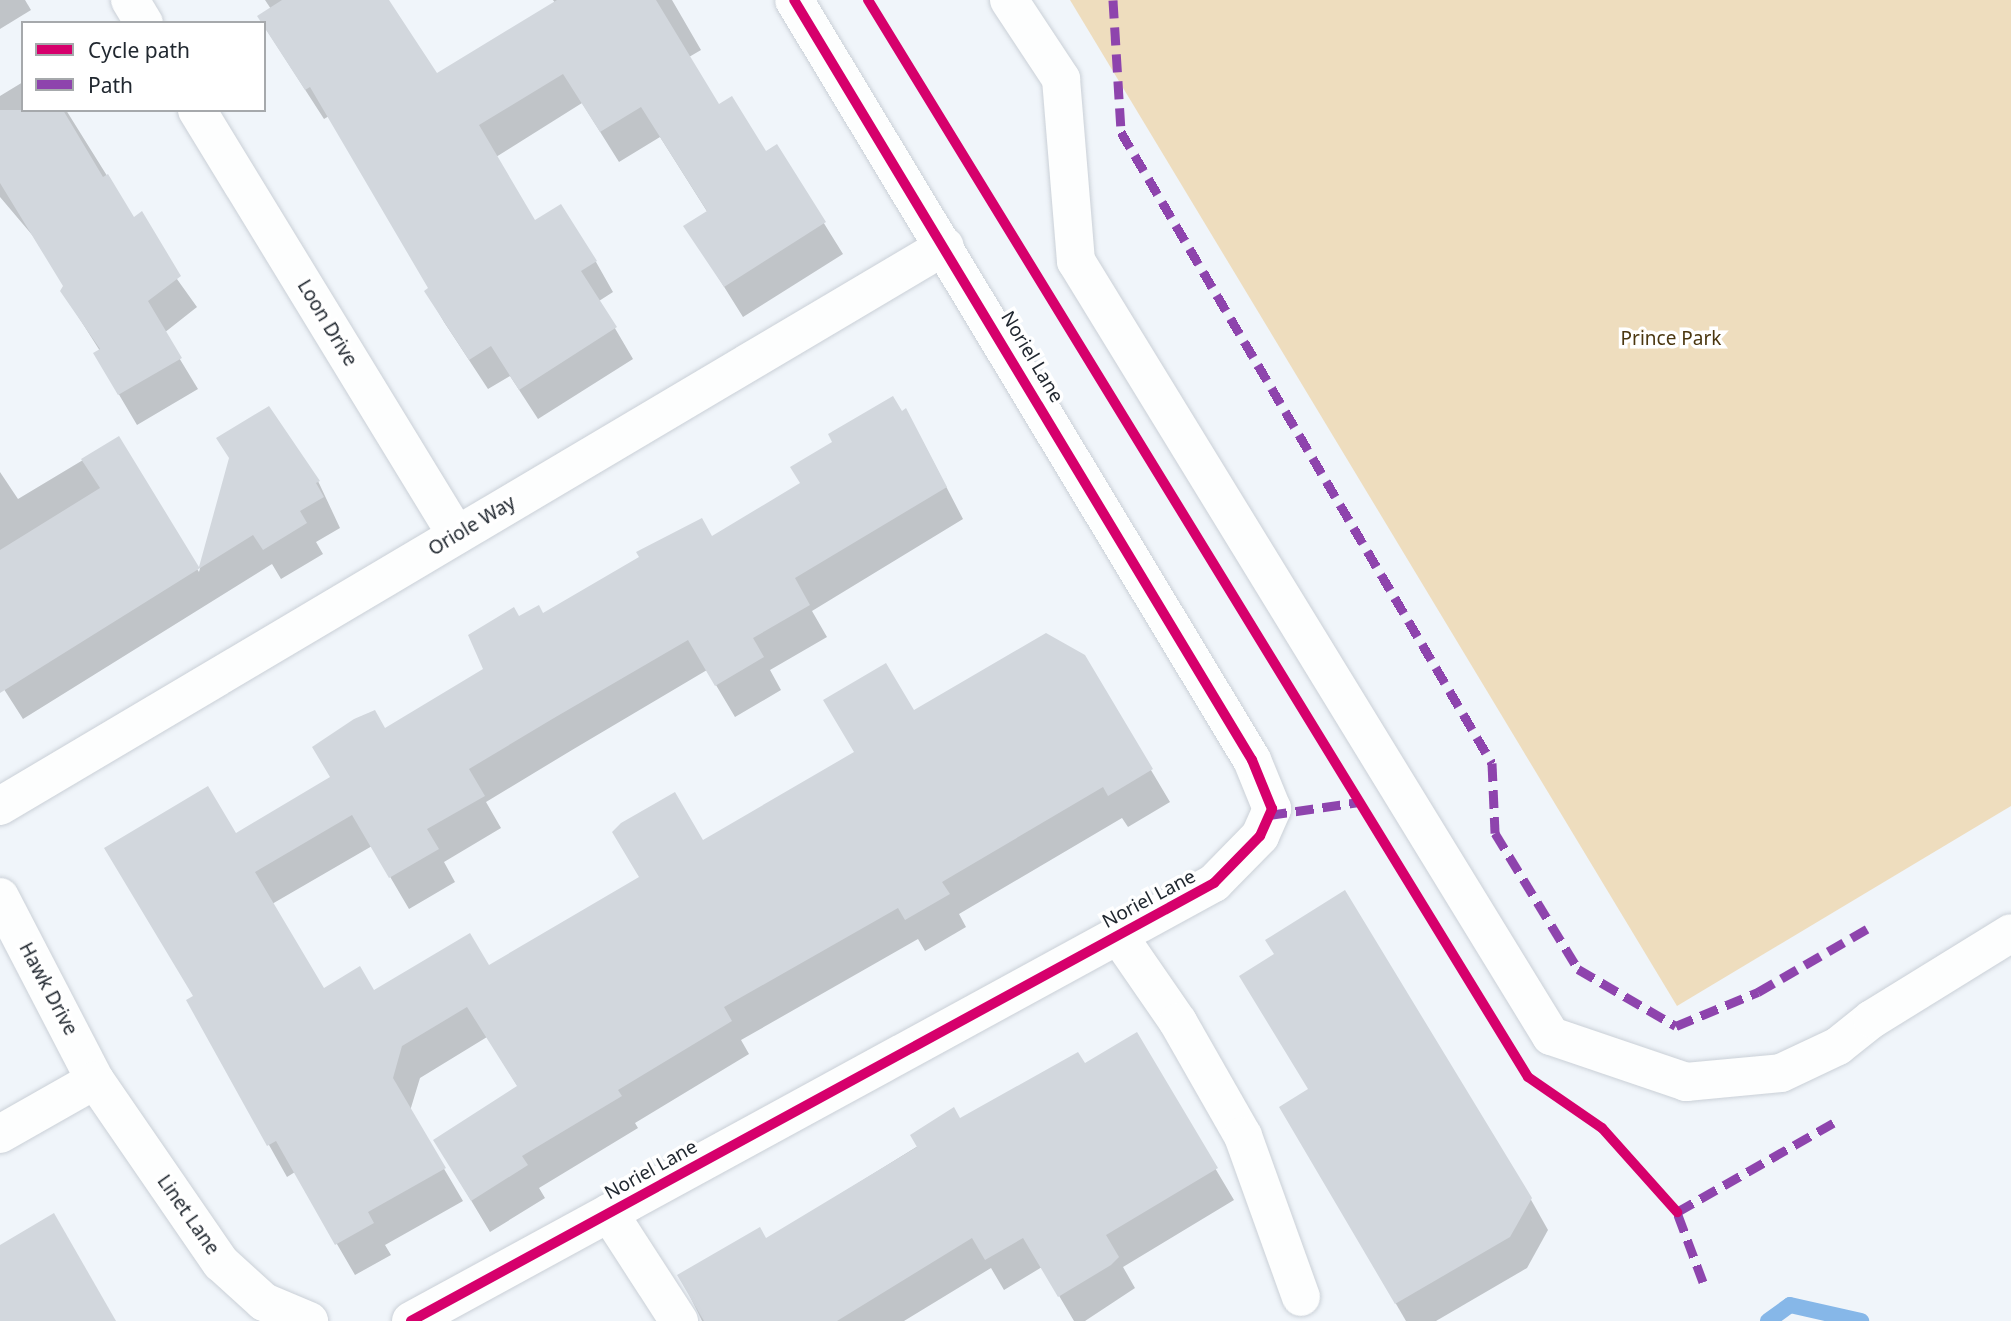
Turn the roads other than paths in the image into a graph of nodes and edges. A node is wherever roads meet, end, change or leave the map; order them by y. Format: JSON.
{"nodes":[{"id":1,"x":130,"y":0,"type":"edge"},
{"id":2,"x":793,"y":0,"type":"edge"},
{"id":3,"x":1009,"y":0,"type":"edge"},
{"id":4,"x":143,"y":21,"type":"edge"},
{"id":5,"x":198,"y":112,"type":"edge"},
{"id":6,"x":945,"y":246,"type":"junction"},
{"id":7,"x":456,"y":535,"type":"junction"},
{"id":8,"x":0,"y":806,"type":"edge"},
{"id":9,"x":0,"y":897,"type":"edge"},
{"id":10,"x":2011,"y":933,"type":"edge"},
{"id":11,"x":1118,"y":935,"type":"junction"},
{"id":12,"x":95,"y":1080,"type":"junction"},
{"id":13,"x":0,"y":1134,"type":"edge"},
{"id":14,"x":609,"y":1213,"type":"junction"},
{"id":15,"x":1301,"y":1297,"type":"dead end"},
{"id":16,"x":309,"y":1321,"type":"edge"},
{"id":17,"x":411,"y":1321,"type":"edge"},
{"id":18,"x":679,"y":1321,"type":"edge"}],
"edges":[{"from":1,"to":4,"type":"street"},
{"from":2,"to":6,"type":"street","name":"Noriel Lane"},
{"from":3,"to":10,"type":"street"},
{"from":5,"to":7,"type":"street","name":"Loon Drive"},
{"from":6,"to":7,"type":"street","name":"Oriole Way"},
{"from":6,"to":11,"type":"street","name":"Noriel Lane"},
{"from":7,"to":8,"type":"street","name":"Oriole Way"},
{"from":9,"to":12,"type":"street","name":"Hawk Drive"},
{"from":11,"to":14,"type":"street","name":"Noriel Lane"},
{"from":11,"to":15,"type":"street"},
{"from":12,"to":13,"type":"street"},
{"from":12,"to":16,"type":"street","name":"Linet Lane"},
{"from":14,"to":17,"type":"street","name":"Noriel Lane"},
{"from":14,"to":18,"type":"street"}]}
